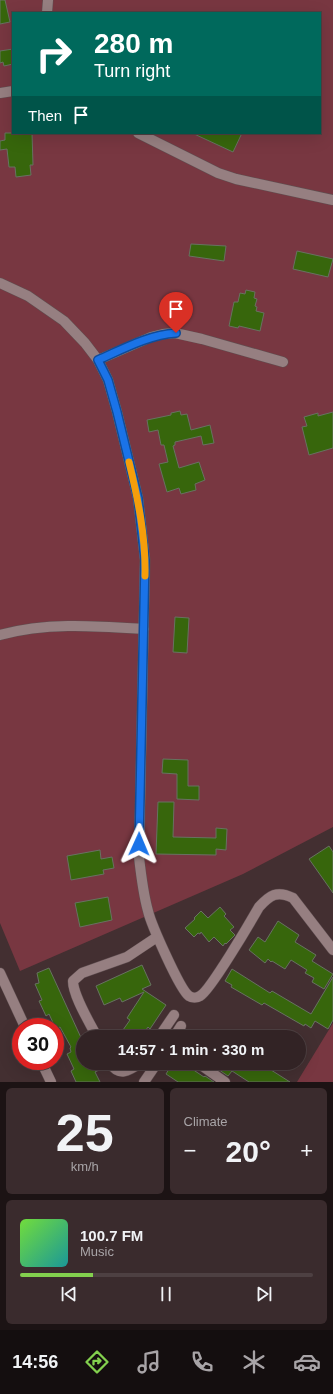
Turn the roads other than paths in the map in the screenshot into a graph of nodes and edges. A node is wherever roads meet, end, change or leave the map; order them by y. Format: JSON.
{"nodes":[{"id":1,"x":48,"y":0,"type":"edge"},
{"id":2,"x":48,"y":12,"type":"edge"},
{"id":3,"x":12,"y":91,"type":"edge"},
{"id":4,"x":0,"y":93,"type":"edge"},
{"id":5,"x":140,"y":134,"type":"edge"},
{"id":6,"x":333,"y":200,"type":"edge"},
{"id":7,"x":0,"y":283,"type":"edge"},
{"id":8,"x":98,"y":360,"type":"junction"},
{"id":9,"x":284,"y":362,"type":"dead end"},
{"id":10,"x":144,"y":629,"type":"junction"},
{"id":11,"x":0,"y":635,"type":"edge"},
{"id":12,"x":157,"y":937,"type":"junction"},
{"id":13,"x":333,"y":950,"type":"edge"},
{"id":14,"x":0,"y":973,"type":"edge"},
{"id":15,"x":174,"y":1015,"type":"dead end"},
{"id":16,"x":21,"y":1018,"type":"edge"},
{"id":17,"x":181,"y":1026,"type":"dead end"},
{"id":18,"x":94,"y":1030,"type":"edge"},
{"id":19,"x":164,"y":1030,"type":"edge"},
{"id":20,"x":178,"y":1030,"type":"edge"},
{"id":21,"x":45,"y":1070,"type":"edge"},
{"id":22,"x":116,"y":1070,"type":"edge"},
{"id":23,"x":128,"y":1070,"type":"edge"},
{"id":24,"x":152,"y":1070,"type":"edge"},
{"id":25,"x":208,"y":1070,"type":"edge"},
{"id":26,"x":51,"y":1082,"type":"edge"},
{"id":27,"x":144,"y":1082,"type":"edge"},
{"id":28,"x":225,"y":1082,"type":"edge"}],
"edges":[{"from":1,"to":2,"type":"street"},
{"from":3,"to":4,"type":"street"},
{"from":5,"to":6,"type":"street"},
{"from":7,"to":8,"type":"street"},
{"from":8,"to":9,"type":"street"},
{"from":8,"to":10,"type":"street"},
{"from":10,"to":11,"type":"street"},
{"from":10,"to":12,"type":"street"},
{"from":12,"to":13,"type":"street"},
{"from":12,"to":18,"type":"street"},
{"from":14,"to":16,"type":"street"},
{"from":15,"to":19,"type":"street"},
{"from":17,"to":20,"type":"street"},
{"from":21,"to":26,"type":"street"},
{"from":22,"to":23,"type":"street"},
{"from":24,"to":27,"type":"street"},
{"from":25,"to":28,"type":"street"}]}
